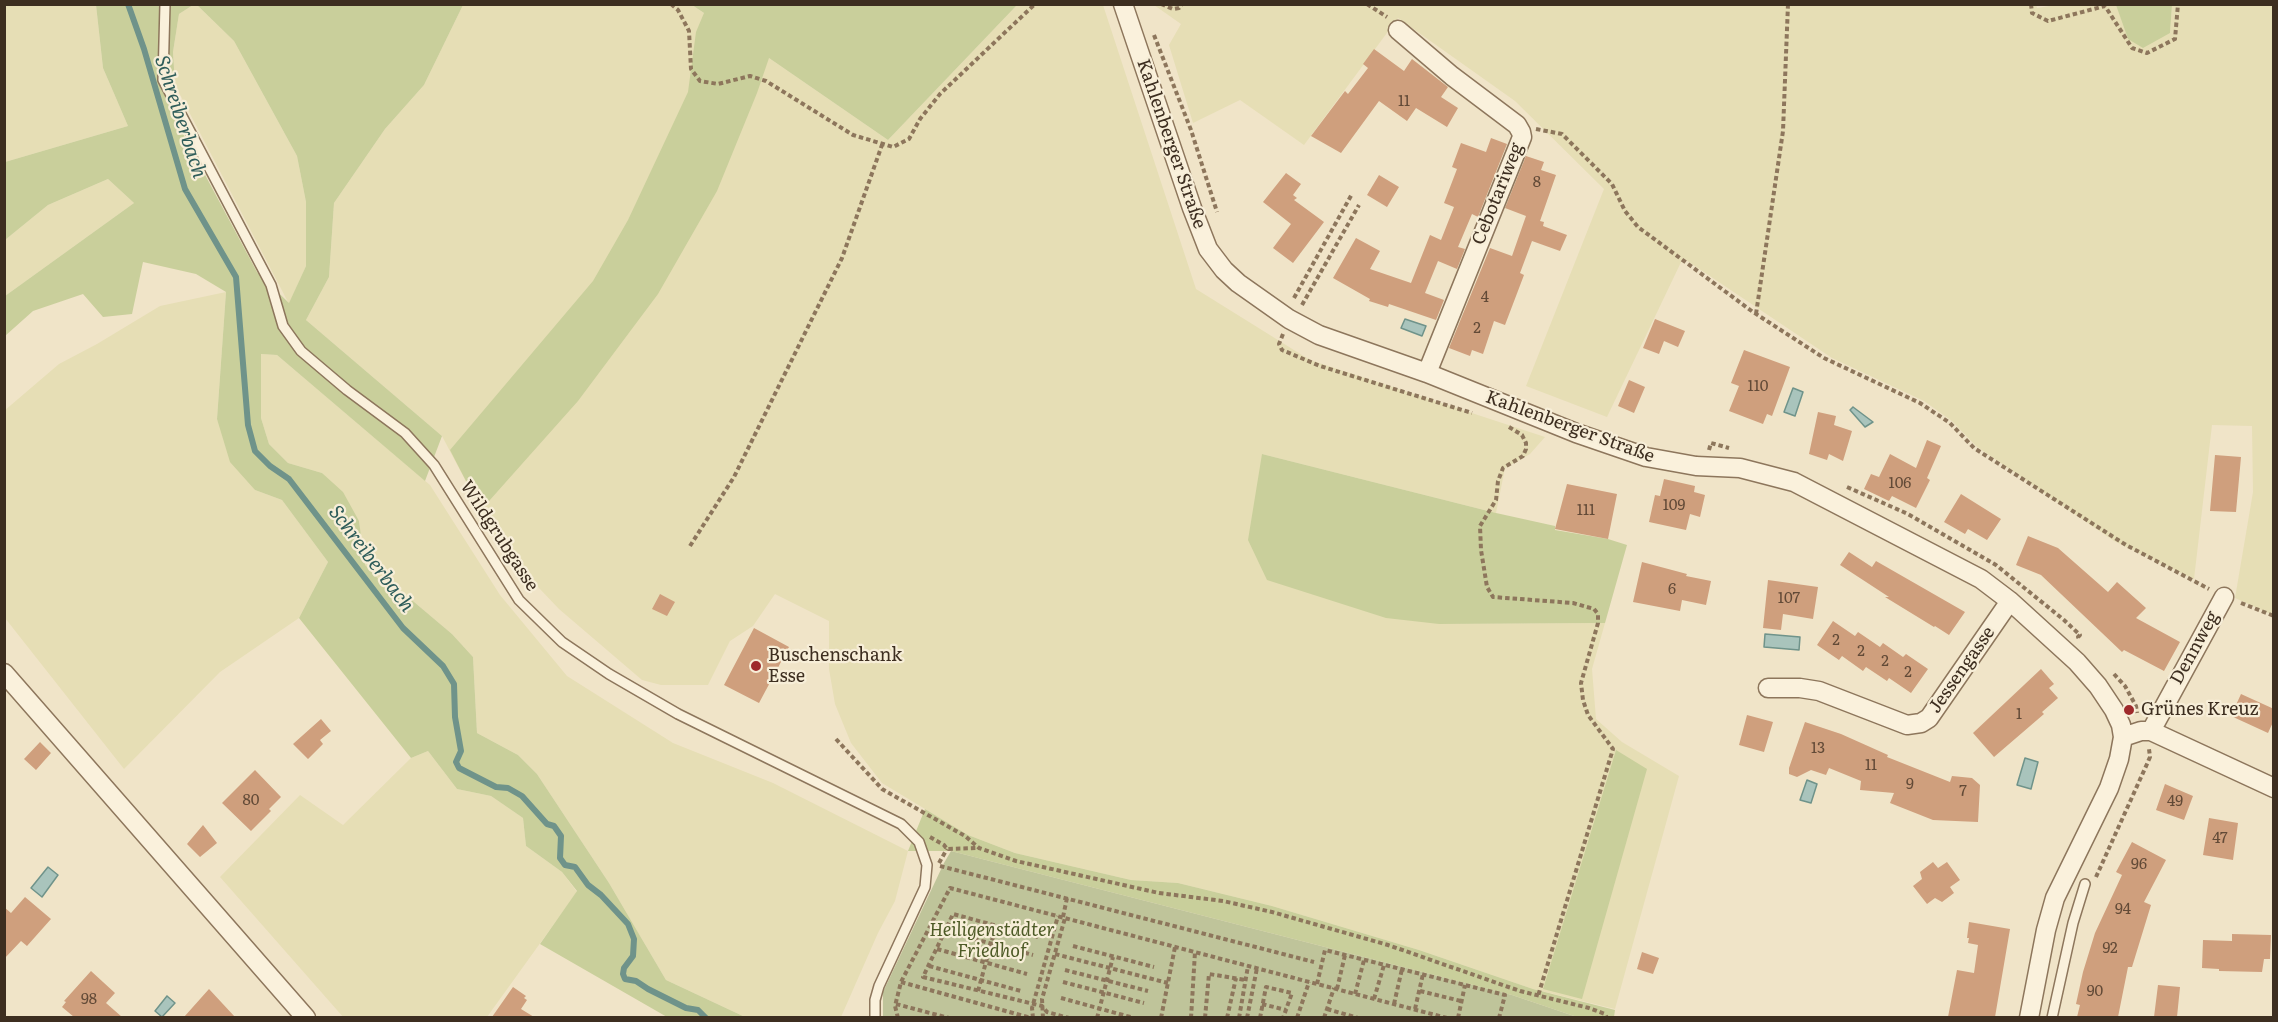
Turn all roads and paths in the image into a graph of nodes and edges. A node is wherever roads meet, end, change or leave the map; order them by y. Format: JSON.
{"nodes":[{"id":1,"x":165,"y":4,"type":"edge"},
{"id":2,"x":671,"y":4,"type":"edge"},
{"id":3,"x":1035,"y":4,"type":"edge"},
{"id":4,"x":1123,"y":4,"type":"edge"},
{"id":5,"x":1161,"y":4,"type":"edge"},
{"id":6,"x":1182,"y":4,"type":"edge"},
{"id":7,"x":1367,"y":4,"type":"edge"},
{"id":8,"x":1788,"y":4,"type":"edge"},
{"id":9,"x":2031,"y":4,"type":"edge"},
{"id":10,"x":2178,"y":4,"type":"edge"},
{"id":11,"x":1151,"y":30,"type":"dead end"},
{"id":12,"x":1398,"y":30,"type":"joint"},
{"id":13,"x":1521,"y":132,"type":"junction"},
{"id":14,"x":882,"y":145,"type":"junction"},
{"id":15,"x":1352,"y":194,"type":"dead end"},
{"id":16,"x":1359,"y":205,"type":"dead end"},
{"id":17,"x":1216,"y":212,"type":"dead end"},
{"id":18,"x":1294,"y":298,"type":"dead end"},
{"id":19,"x":1302,"y":305,"type":"dead end"},
{"id":20,"x":1756,"y":314,"type":"junction"},
{"id":21,"x":1289,"y":319,"type":"junction"},
{"id":22,"x":1427,"y":373,"type":"junction"},
{"id":23,"x":1482,"y":416,"type":"dead end"},
{"id":24,"x":1502,"y":422,"type":"dead end"},
{"id":25,"x":690,"y":546,"type":"dead end"},
{"id":26,"x":2224,"y":597,"type":"junction"},
{"id":27,"x":2010,"y":601,"type":"junction"},
{"id":28,"x":2274,"y":616,"type":"edge"},
{"id":29,"x":4,"y":672,"type":"edge"},
{"id":30,"x":1768,"y":688,"type":"dead end"},
{"id":31,"x":2123,"y":736,"type":"junction"},
{"id":32,"x":2149,"y":738,"type":"junction"},
{"id":33,"x":836,"y":739,"type":"dead end"},
{"id":34,"x":2274,"y":788,"type":"edge"},
{"id":35,"x":912,"y":835,"type":"junction"},
{"id":36,"x":979,"y":848,"type":"junction"},
{"id":37,"x":947,"y":849,"type":"junction"},
{"id":38,"x":2085,"y":884,"type":"joint"},
{"id":39,"x":1066,"y":898,"type":"junction"},
{"id":40,"x":1062,"y":917,"type":"junction"},
{"id":41,"x":996,"y":926,"type":"junction"},
{"id":42,"x":945,"y":931,"type":"junction"},
{"id":43,"x":1038,"y":937,"type":"dead end"},
{"id":44,"x":991,"y":945,"type":"junction"},
{"id":45,"x":1073,"y":946,"type":"dead end"},
{"id":46,"x":1175,"y":947,"type":"junction"},
{"id":47,"x":937,"y":949,"type":"junction"},
{"id":48,"x":1195,"y":952,"type":"junction"},
{"id":49,"x":1055,"y":954,"type":"junction"},
{"id":50,"x":1033,"y":955,"type":"dead end"},
{"id":51,"x":1345,"y":955,"type":"junction"},
{"id":52,"x":1113,"y":957,"type":"junction"},
{"id":53,"x":1364,"y":960,"type":"junction"},
{"id":54,"x":986,"y":962,"type":"junction"},
{"id":55,"x":1314,"y":962,"type":"dead end"},
{"id":56,"x":1384,"y":965,"type":"junction"},
{"id":57,"x":929,"y":966,"type":"junction"},
{"id":58,"x":1248,"y":966,"type":"junction"},
{"id":59,"x":1155,"y":967,"type":"dead end"},
{"id":60,"x":1109,"y":968,"type":"junction"},
{"id":61,"x":1257,"y":968,"type":"junction"},
{"id":62,"x":1402,"y":969,"type":"junction"},
{"id":63,"x":1065,"y":970,"type":"dead end"},
{"id":64,"x":1027,"y":974,"type":"dead end"},
{"id":65,"x":1423,"y":974,"type":"junction"},
{"id":66,"x":1236,"y":978,"type":"junction"},
{"id":67,"x":981,"y":980,"type":"junction"},
{"id":68,"x":1246,"y":980,"type":"junction"},
{"id":69,"x":1106,"y":981,"type":"junction"},
{"id":70,"x":901,"y":982,"type":"junction"},
{"id":71,"x":1063,"y":982,"type":"dead end"},
{"id":72,"x":1309,"y":982,"type":"junction"},
{"id":73,"x":1168,"y":983,"type":"junction"},
{"id":74,"x":1317,"y":984,"type":"junction"},
{"id":75,"x":1465,"y":985,"type":"junction"},
{"id":76,"x":1335,"y":988,"type":"junction"},
{"id":77,"x":978,"y":991,"type":"junction"},
{"id":78,"x":1021,"y":991,"type":"dead end"},
{"id":79,"x":1148,"y":991,"type":"dead end"},
{"id":80,"x":1419,"y":991,"type":"junction"},
{"id":81,"x":1103,"y":992,"type":"junction"},
{"id":82,"x":1355,"y":994,"type":"junction"},
{"id":83,"x":1538,"y":996,"type":"junction"},
{"id":84,"x":1062,"y":998,"type":"dead end"},
{"id":85,"x":1374,"y":999,"type":"junction"},
{"id":86,"x":1461,"y":1001,"type":"junction"},
{"id":87,"x":1144,"y":1003,"type":"dead end"},
{"id":88,"x":896,"y":1004,"type":"junction"},
{"id":89,"x":1262,"y":1004,"type":"junction"},
{"id":90,"x":1394,"y":1004,"type":"junction"},
{"id":91,"x":1033,"y":1005,"type":"junction"},
{"id":92,"x":1042,"y":1006,"type":"junction"},
{"id":93,"x":1099,"y":1008,"type":"junction"},
{"id":94,"x":1286,"y":1010,"type":"junction"},
{"id":95,"x":1327,"y":1010,"type":"junction"},
{"id":96,"x":1415,"y":1010,"type":"junction"},
{"id":97,"x":1434,"y":1016,"type":"edge"},
{"id":98,"x":306,"y":1017,"type":"edge"},
{"id":99,"x":875,"y":1017,"type":"edge"},
{"id":100,"x":898,"y":1017,"type":"edge"},
{"id":101,"x":949,"y":1017,"type":"edge"},
{"id":102,"x":1032,"y":1017,"type":"edge"},
{"id":103,"x":1043,"y":1017,"type":"edge"},
{"id":104,"x":1069,"y":1017,"type":"edge"},
{"id":105,"x":1096,"y":1017,"type":"edge"},
{"id":106,"x":1134,"y":1017,"type":"edge"},
{"id":107,"x":1161,"y":1017,"type":"edge"},
{"id":108,"x":1191,"y":1017,"type":"edge"},
{"id":109,"x":1205,"y":1017,"type":"edge"},
{"id":110,"x":1227,"y":1017,"type":"edge"},
{"id":111,"x":1239,"y":1017,"type":"edge"},
{"id":112,"x":1247,"y":1017,"type":"edge"},
{"id":113,"x":1260,"y":1017,"type":"edge"},
{"id":114,"x":1283,"y":1017,"type":"edge"},
{"id":115,"x":1297,"y":1017,"type":"edge"},
{"id":116,"x":1324,"y":1017,"type":"edge"},
{"id":117,"x":1358,"y":1017,"type":"edge"},
{"id":118,"x":1447,"y":1017,"type":"edge"},
{"id":119,"x":1458,"y":1017,"type":"edge"},
{"id":120,"x":1499,"y":1017,"type":"edge"},
{"id":121,"x":1607,"y":1017,"type":"edge"},
{"id":122,"x":2029,"y":1017,"type":"edge"},
{"id":123,"x":2052,"y":1017,"type":"edge"}],
"edges":[{"from":1,"to":35,"type":"lane","name":"Wildgrubgasse"},
{"from":2,"to":14,"type":"path"},
{"from":3,"to":14,"type":"path"},
{"from":4,"to":21,"type":"street","name":"Kahlenberger Straße"},
{"from":5,"to":6,"type":"path"},
{"from":7,"to":12,"type":"path"},
{"from":8,"to":20,"type":"path"},
{"from":9,"to":10,"type":"path"},
{"from":11,"to":17,"type":"path"},
{"from":12,"to":13,"type":"street","name":"Cebotariweg"},
{"from":13,"to":20,"type":"path"},
{"from":13,"to":22,"type":"street","name":"Cebotariweg"},
{"from":14,"to":25,"type":"path"},
{"from":15,"to":18,"type":"path"},
{"from":16,"to":19,"type":"path"},
{"from":20,"to":26,"type":"path"},
{"from":21,"to":22,"type":"street","name":"Kahlenberger Straße"},
{"from":21,"to":23,"type":"path"},
{"from":22,"to":27,"type":"street","name":"Kahlenberger Straße"},
{"from":24,"to":83,"type":"path"},
{"from":26,"to":28,"type":"path"},
{"from":26,"to":32,"type":"street","name":"Dennweg"},
{"from":27,"to":30,"type":"street","name":"Jessengasse"},
{"from":27,"to":31,"type":"street","name":"Kahlenberger Straße"},
{"from":29,"to":98,"type":"street"},
{"from":31,"to":32,"type":"street"},
{"from":31,"to":122,"type":"street"},
{"from":32,"to":34,"type":"street"},
{"from":32,"to":38,"type":"path"},
{"from":33,"to":36,"type":"path"},
{"from":35,"to":37,"type":"path"},
{"from":35,"to":99,"type":"lane","name":"Wildgrubgasse"},
{"from":36,"to":37,"type":"path"},
{"from":36,"to":83,"type":"path"},
{"from":37,"to":39,"type":"path"},
{"from":38,"to":123,"type":"lane"},
{"from":39,"to":40,"type":"path"},
{"from":39,"to":55,"type":"path"},
{"from":40,"to":46,"type":"path"},
{"from":40,"to":49,"type":"path"},
{"from":40,"to":70,"type":"path"},
{"from":40,"to":91,"type":"path"},
{"from":41,"to":42,"type":"path"},
{"from":41,"to":43,"type":"path"},
{"from":41,"to":44,"type":"path"},
{"from":42,"to":44,"type":"path"},
{"from":42,"to":47,"type":"path"},
{"from":44,"to":50,"type":"path"},
{"from":44,"to":54,"type":"path"},
{"from":45,"to":52,"type":"path"},
{"from":46,"to":48,"type":"path"},
{"from":46,"to":73,"type":"path"},
{"from":47,"to":54,"type":"path"},
{"from":47,"to":57,"type":"path"},
{"from":48,"to":58,"type":"path"},
{"from":48,"to":108,"type":"path"},
{"from":49,"to":60,"type":"path"},
{"from":49,"to":92,"type":"path"},
{"from":51,"to":53,"type":"path"},
{"from":51,"to":74,"type":"path"},
{"from":51,"to":76,"type":"path"},
{"from":52,"to":59,"type":"path"},
{"from":52,"to":60,"type":"path"},
{"from":53,"to":56,"type":"path"},
{"from":53,"to":82,"type":"path"},
{"from":54,"to":64,"type":"path"},
{"from":54,"to":67,"type":"path"},
{"from":56,"to":62,"type":"path"},
{"from":56,"to":85,"type":"path"},
{"from":57,"to":67,"type":"path"},
{"from":57,"to":77,"type":"path"},
{"from":58,"to":61,"type":"path"},
{"from":58,"to":68,"type":"path"},
{"from":60,"to":69,"type":"path"},
{"from":60,"to":73,"type":"path"},
{"from":61,"to":72,"type":"path"},
{"from":61,"to":112,"type":"path"},
{"from":62,"to":65,"type":"path"},
{"from":62,"to":90,"type":"path"},
{"from":63,"to":69,"type":"path"},
{"from":65,"to":75,"type":"path"},
{"from":65,"to":80,"type":"path"},
{"from":66,"to":68,"type":"path"},
{"from":66,"to":109,"type":"path"},
{"from":66,"to":110,"type":"path"},
{"from":67,"to":77,"type":"path"},
{"from":67,"to":78,"type":"path"},
{"from":68,"to":111,"type":"path"},
{"from":69,"to":79,"type":"path"},
{"from":69,"to":81,"type":"path"},
{"from":70,"to":88,"type":"path"},
{"from":70,"to":102,"type":"path"},
{"from":71,"to":81,"type":"path"},
{"from":72,"to":74,"type":"path"},
{"from":72,"to":115,"type":"path"},
{"from":73,"to":107,"type":"path"},
{"from":74,"to":76,"type":"path"},
{"from":75,"to":86,"type":"path"},
{"from":75,"to":120,"type":"path"},
{"from":76,"to":82,"type":"path"},
{"from":76,"to":95,"type":"path"},
{"from":77,"to":91,"type":"path"},
{"from":80,"to":86,"type":"path"},
{"from":80,"to":96,"type":"path"},
{"from":81,"to":87,"type":"path"},
{"from":81,"to":93,"type":"path"},
{"from":82,"to":85,"type":"path"},
{"from":83,"to":121,"type":"path"},
{"from":84,"to":93,"type":"path"},
{"from":85,"to":90,"type":"path"},
{"from":86,"to":119,"type":"path"},
{"from":88,"to":100,"type":"path"},
{"from":88,"to":101,"type":"path"},
{"from":89,"to":94,"type":"path"},
{"from":89,"to":94,"type":"path"},
{"from":89,"to":113,"type":"path"},
{"from":90,"to":96,"type":"path"},
{"from":91,"to":92,"type":"path"},
{"from":91,"to":102,"type":"path"},
{"from":92,"to":103,"type":"path"},
{"from":92,"to":104,"type":"path"},
{"from":93,"to":105,"type":"path"},
{"from":93,"to":106,"type":"path"},
{"from":94,"to":114,"type":"path"},
{"from":95,"to":116,"type":"path"},
{"from":95,"to":117,"type":"path"},
{"from":96,"to":97,"type":"path"},
{"from":97,"to":118,"type":"path"}]}
